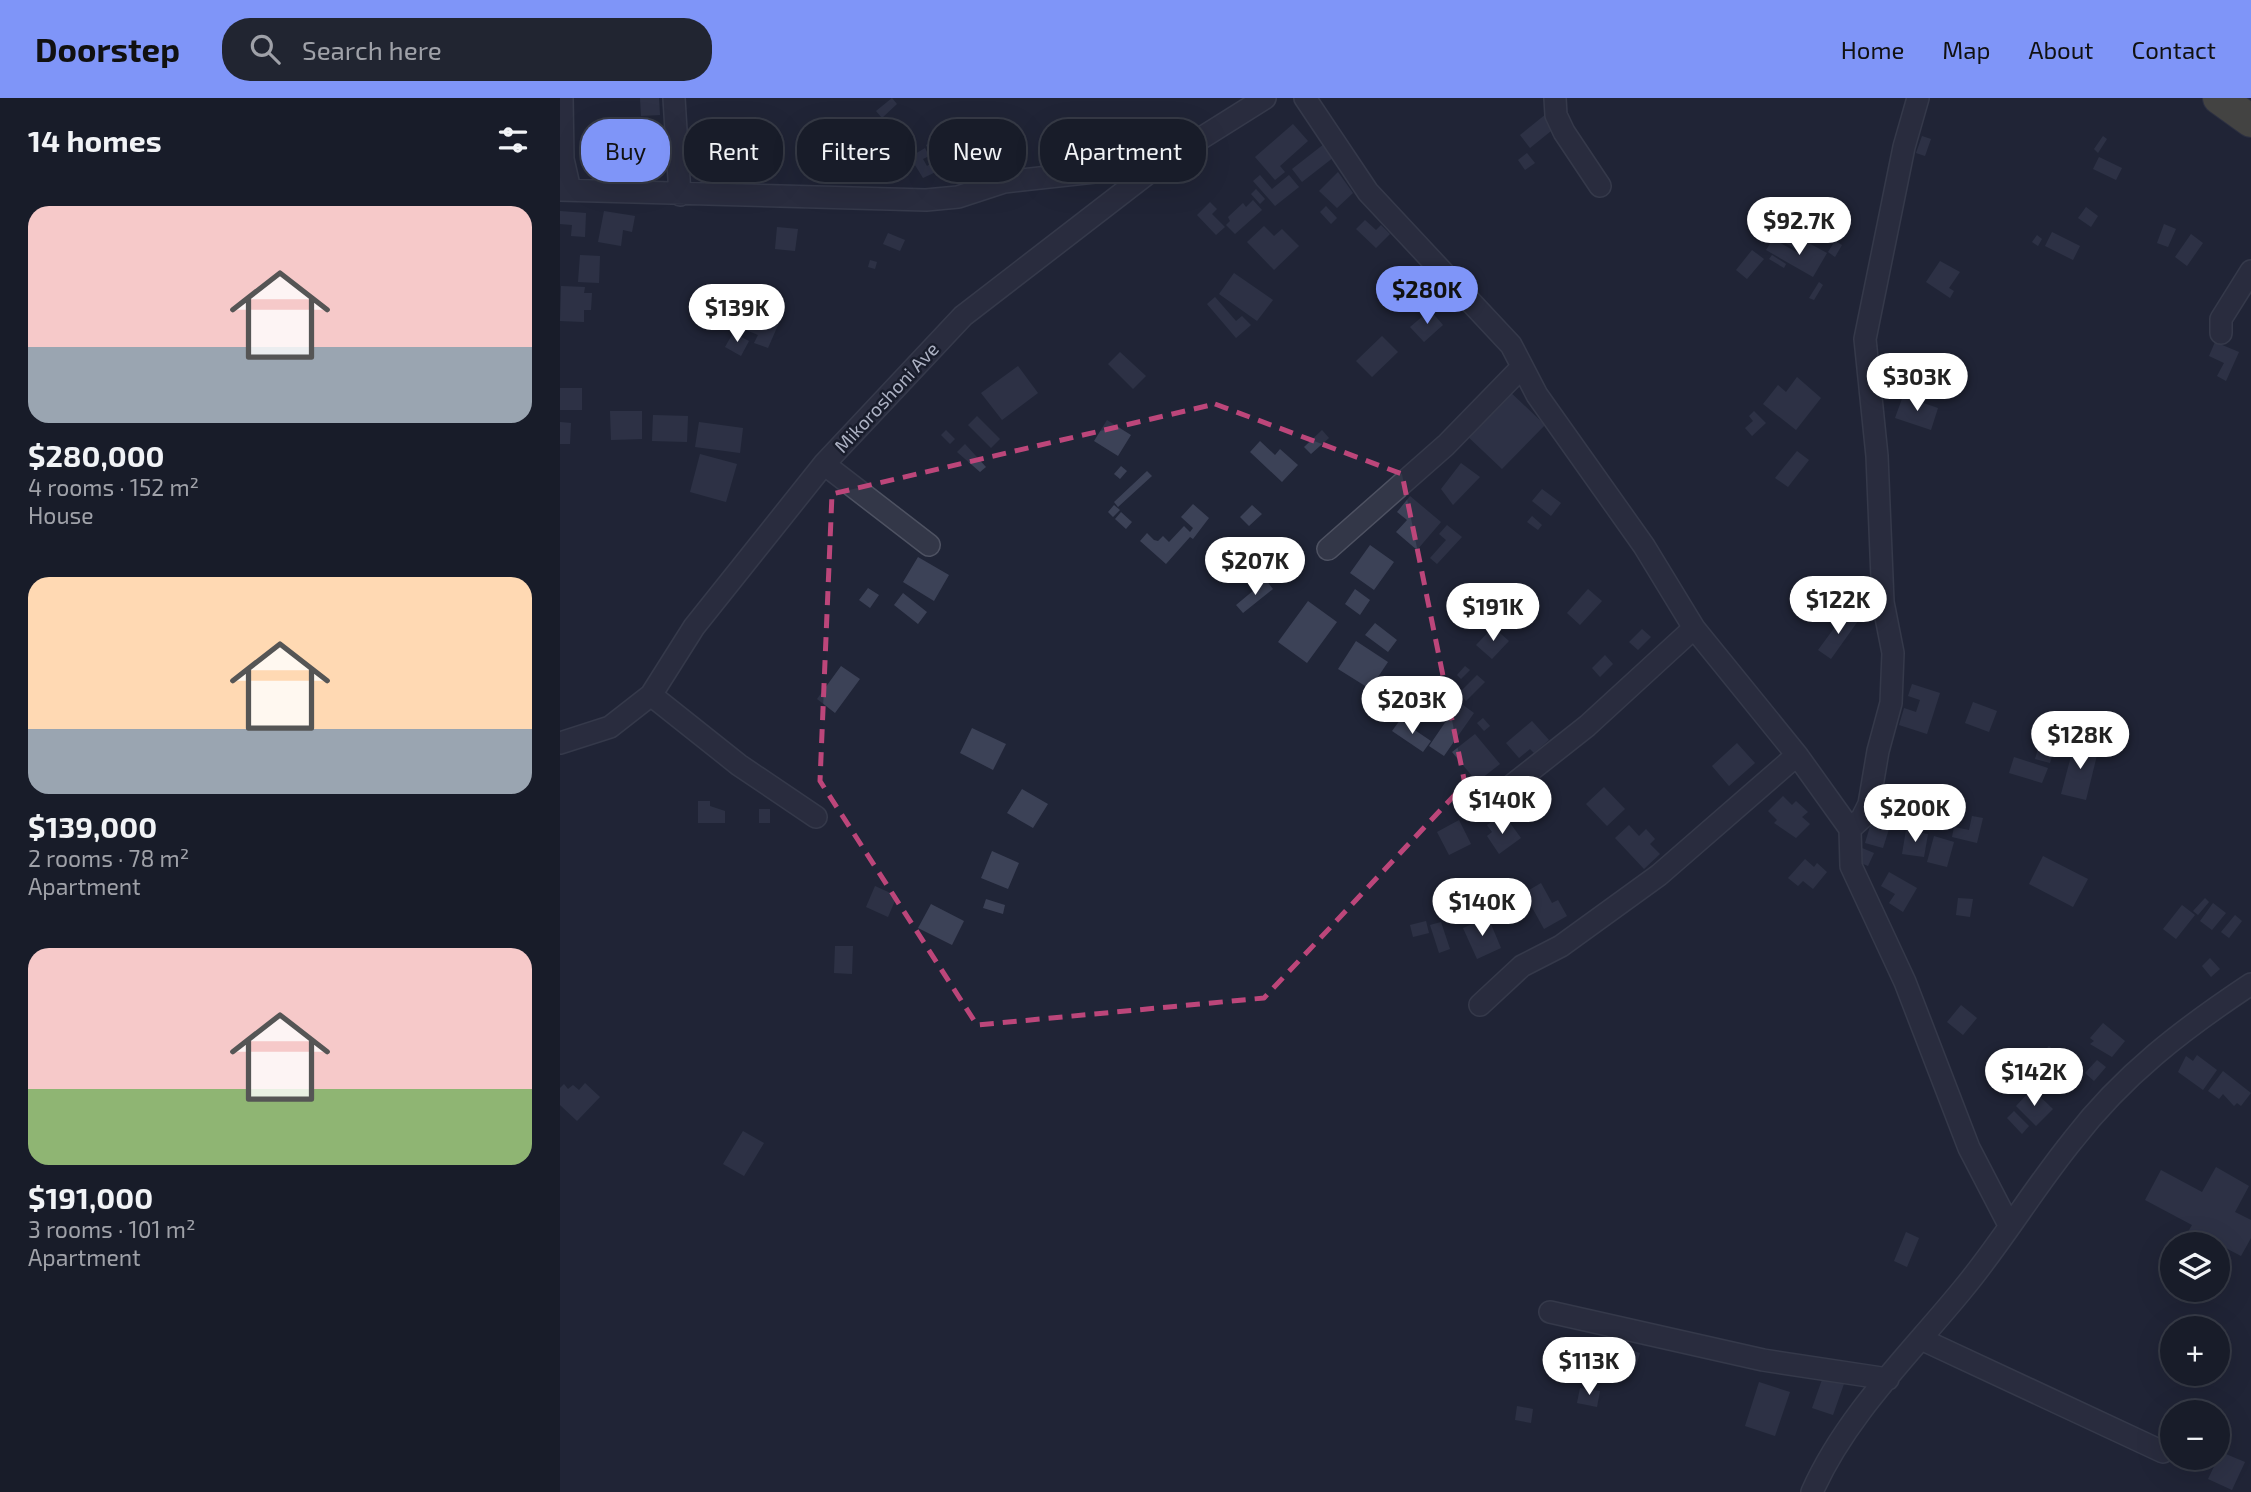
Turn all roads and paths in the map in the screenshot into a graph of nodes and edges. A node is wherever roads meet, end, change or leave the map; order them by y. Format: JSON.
{"nodes":[{"id":1,"x":562,"y":98,"type":"edge"},
{"id":2,"x":674,"y":98,"type":"edge"},
{"id":3,"x":1265,"y":98,"type":"edge"},
{"id":4,"x":1305,"y":98,"type":"edge"},
{"id":5,"x":1555,"y":98,"type":"edge"},
{"id":6,"x":1918,"y":98,"type":"edge"},
{"id":7,"x":2218,"y":98,"type":"edge"},
{"id":8,"x":2251,"y":121,"type":"edge"},
{"id":9,"x":1206,"y":135,"type":"edge"},
{"id":10,"x":1040,"y":178,"type":"edge"},
{"id":11,"x":1137,"y":182,"type":"edge"},
{"id":12,"x":1600,"y":186,"type":"dead end"},
{"id":13,"x":565,"y":190,"type":"edge"},
{"id":14,"x":681,"y":195,"type":"junction"},
{"id":15,"x":2251,"y":271,"type":"edge"},
{"id":16,"x":2221,"y":333,"type":"dead end"},
{"id":17,"x":1521,"y":368,"type":"junction"},
{"id":18,"x":824,"y":464,"type":"junction"},
{"id":19,"x":929,"y":545,"type":"dead end"},
{"id":20,"x":1328,"y":548,"type":"dead end"},
{"id":21,"x":1694,"y":628,"type":"junction"},
{"id":22,"x":650,"y":695,"type":"junction"},
{"id":23,"x":560,"y":743,"type":"edge"},
{"id":24,"x":1797,"y":755,"type":"junction"},
{"id":25,"x":1482,"y":809,"type":"dead end"},
{"id":26,"x":816,"y":817,"type":"dead end"},
{"id":27,"x":1850,"y":829,"type":"junction"},
{"id":28,"x":2251,"y":984,"type":"edge"},
{"id":29,"x":1480,"y":1005,"type":"dead end"},
{"id":30,"x":2009,"y":1226,"type":"junction"},
{"id":31,"x":1550,"y":1312,"type":"dead end"},
{"id":32,"x":1921,"y":1339,"type":"junction"},
{"id":33,"x":1888,"y":1378,"type":"junction"},
{"id":34,"x":2160,"y":1451,"type":"edge"},
{"id":35,"x":1812,"y":1492,"type":"edge"}],
"edges":[{"from":1,"to":13,"type":"street"},
{"from":2,"to":14,"type":"street"},
{"from":3,"to":9,"type":"street","name":"Mikoroshoni Ave"},
{"from":4,"to":17,"type":"street"},
{"from":5,"to":12,"type":"street"},
{"from":6,"to":27,"type":"street"},
{"from":7,"to":8,"type":"highway"},
{"from":10,"to":14,"type":"street"},
{"from":11,"to":18,"type":"street","name":"Mikoroshoni Ave"},
{"from":13,"to":14,"type":"street"},
{"from":15,"to":16,"type":"street"},
{"from":17,"to":20,"type":"street"},
{"from":17,"to":21,"type":"street"},
{"from":18,"to":19,"type":"street"},
{"from":18,"to":22,"type":"street","name":"Mikoroshoni Ave"},
{"from":21,"to":24,"type":"street"},
{"from":21,"to":25,"type":"street"},
{"from":22,"to":23,"type":"street","name":"Mikoroshoni Ave"},
{"from":22,"to":26,"type":"street"},
{"from":24,"to":27,"type":"street"},
{"from":24,"to":29,"type":"street"},
{"from":27,"to":30,"type":"street"},
{"from":28,"to":30,"type":"street"},
{"from":30,"to":32,"type":"street"},
{"from":31,"to":33,"type":"street"},
{"from":32,"to":33,"type":"street"},
{"from":32,"to":34,"type":"street"},
{"from":33,"to":35,"type":"street"}]}
